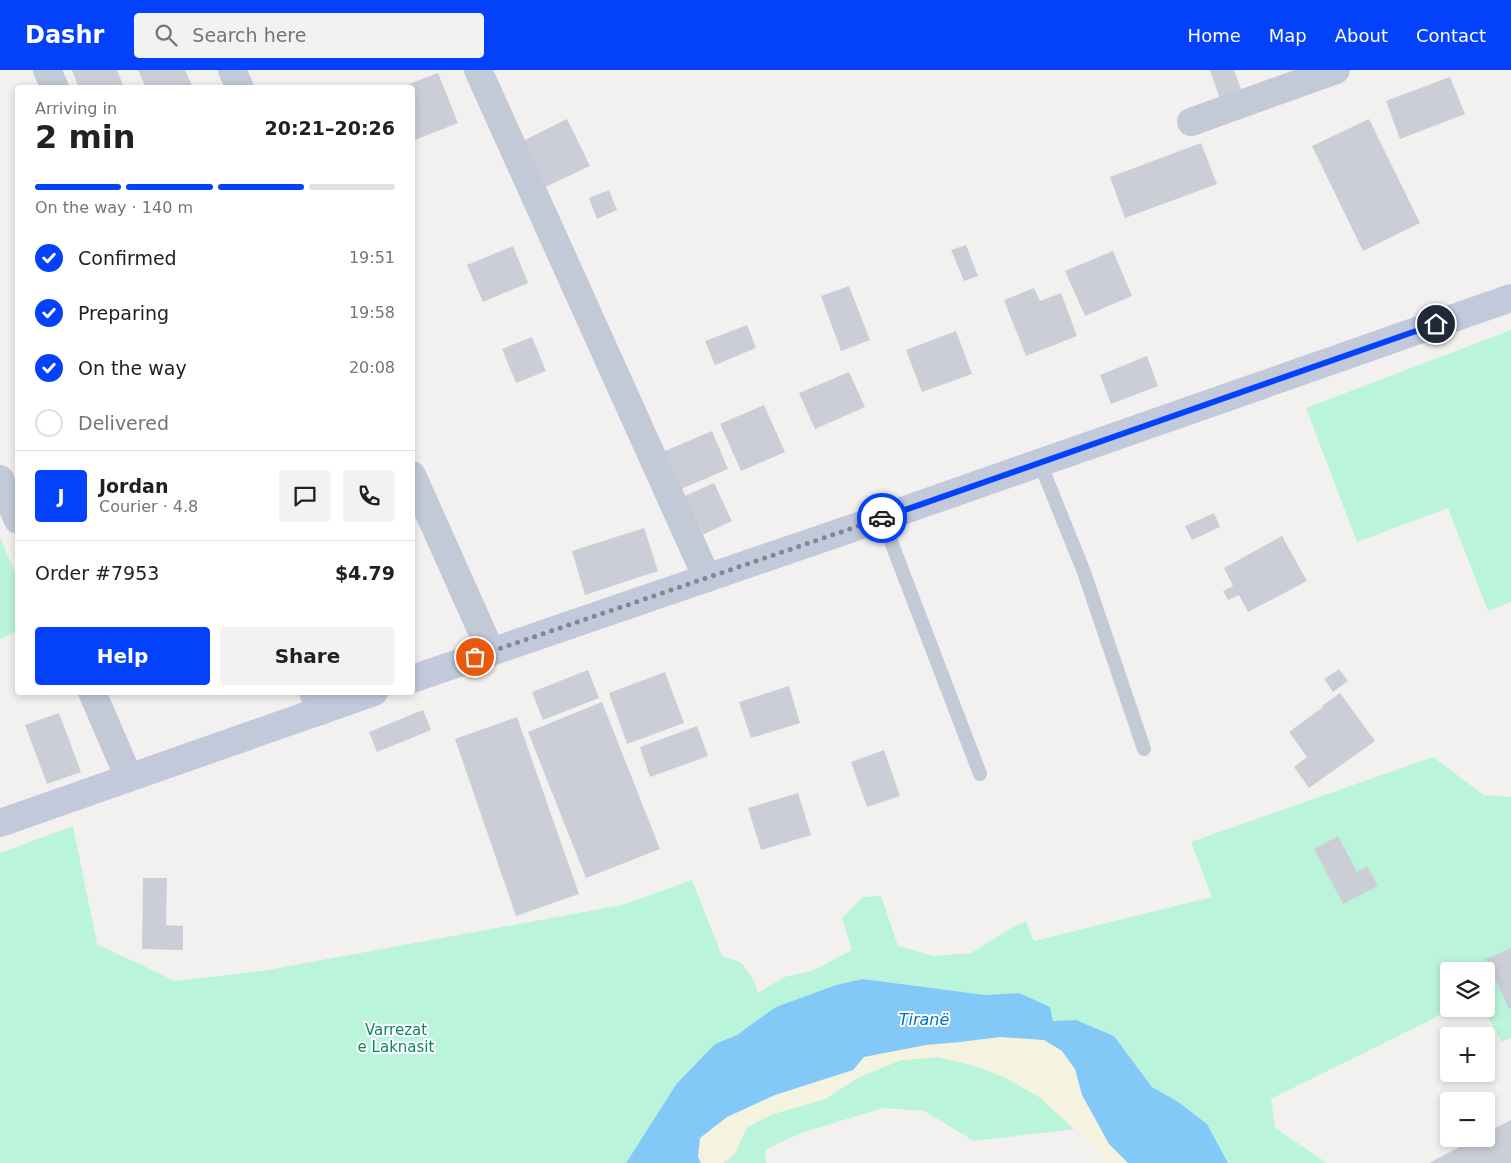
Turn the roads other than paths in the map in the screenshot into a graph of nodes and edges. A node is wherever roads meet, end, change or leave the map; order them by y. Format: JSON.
{"nodes":[{"id":1,"x":47,"y":70,"type":"edge"},
{"id":2,"x":232,"y":70,"type":"edge"},
{"id":3,"x":478,"y":70,"type":"edge"},
{"id":4,"x":1336,"y":70,"type":"edge"},
{"id":5,"x":54,"y":85,"type":"edge"},
{"id":6,"x":239,"y":85,"type":"edge"},
{"id":7,"x":1191,"y":122,"type":"dead end"},
{"id":8,"x":1511,"y":298,"type":"edge"},
{"id":9,"x":1040,"y":463,"type":"junction"},
{"id":10,"x":0,"y":479,"type":"edge"},
{"id":11,"x":415,"y":482,"type":"edge"},
{"id":12,"x":15,"y":513,"type":"edge"},
{"id":13,"x":882,"y":518,"type":"junction"},
{"id":14,"x":707,"y":578,"type":"junction"},
{"id":15,"x":491,"y":652,"type":"junction"},
{"id":16,"x":415,"y":678,"type":"edge"},
{"id":17,"x":93,"y":695,"type":"edge"},
{"id":18,"x":357,"y":695,"type":"edge"},
{"id":19,"x":317,"y":702,"type":"edge"},
{"id":20,"x":1144,"y":750,"type":"dead end"},
{"id":21,"x":980,"y":774,"type":"dead end"},
{"id":22,"x":129,"y":778,"type":"junction"},
{"id":23,"x":0,"y":823,"type":"edge"}],
"edges":[{"from":1,"to":5,"type":"street"},
{"from":2,"to":6,"type":"street"},
{"from":3,"to":14,"type":"street"},
{"from":4,"to":7,"type":"street"},
{"from":8,"to":9,"type":"street"},
{"from":9,"to":13,"type":"street"},
{"from":9,"to":20,"type":"lane"},
{"from":10,"to":12,"type":"street"},
{"from":11,"to":15,"type":"street"},
{"from":13,"to":14,"type":"street"},
{"from":13,"to":21,"type":"lane"},
{"from":14,"to":15,"type":"street"},
{"from":15,"to":16,"type":"street"},
{"from":17,"to":22,"type":"street"},
{"from":18,"to":19,"type":"street"},
{"from":19,"to":22,"type":"street"},
{"from":22,"to":23,"type":"street"}]}
